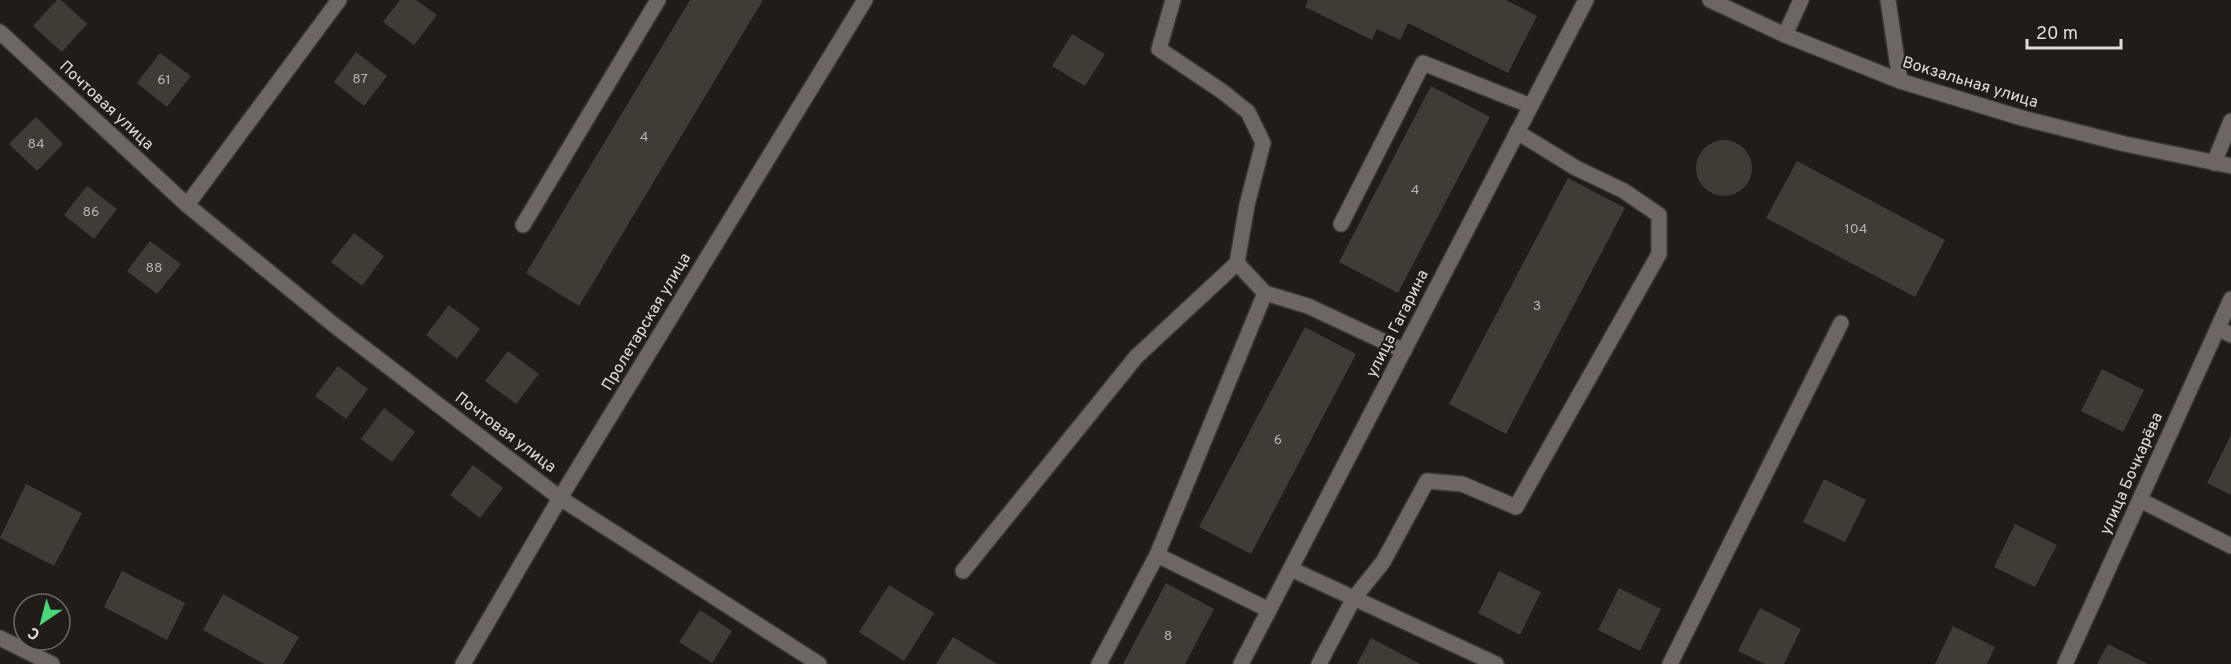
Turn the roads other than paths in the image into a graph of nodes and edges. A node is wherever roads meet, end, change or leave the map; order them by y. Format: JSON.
{"nodes":[{"id":1,"x":339,"y":0,"type":"edge"},
{"id":2,"x":658,"y":0,"type":"edge"},
{"id":3,"x":865,"y":0,"type":"edge"},
{"id":4,"x":1173,"y":0,"type":"edge"},
{"id":5,"x":1586,"y":0,"type":"edge"},
{"id":6,"x":1710,"y":0,"type":"edge"},
{"id":7,"x":1801,"y":0,"type":"edge"},
{"id":8,"x":1888,"y":0,"type":"edge"},
{"id":9,"x":0,"y":32,"type":"edge"},
{"id":10,"x":1785,"y":35,"type":"junction"},
{"id":11,"x":1900,"y":81,"type":"junction"},
{"id":12,"x":1531,"y":106,"type":"junction"},
{"id":13,"x":2231,"y":121,"type":"edge"},
{"id":14,"x":1517,"y":132,"type":"junction"},
{"id":15,"x":2214,"y":163,"type":"junction"},
{"id":16,"x":2231,"y":166,"type":"edge"},
{"id":17,"x":187,"y":205,"type":"junction"},
{"id":18,"x":1341,"y":224,"type":"dead end"},
{"id":19,"x":523,"y":225,"type":"dead end"},
{"id":20,"x":1237,"y":263,"type":"junction"},
{"id":21,"x":1265,"y":293,"type":"junction"},
{"id":22,"x":2231,"y":299,"type":"edge"},
{"id":23,"x":1841,"y":323,"type":"dead end"},
{"id":24,"x":2224,"y":332,"type":"edge"},
{"id":25,"x":1404,"y":351,"type":"junction"},
{"id":26,"x":560,"y":498,"type":"junction"},
{"id":27,"x":2140,"y":500,"type":"junction"},
{"id":28,"x":2231,"y":546,"type":"edge"},
{"id":29,"x":1157,"y":555,"type":"junction"},
{"id":30,"x":1291,"y":569,"type":"junction"},
{"id":31,"x":963,"y":571,"type":"dead end"},
{"id":32,"x":1354,"y":598,"type":"junction"},
{"id":33,"x":1269,"y":610,"type":"junction"},
{"id":34,"x":0,"y":638,"type":"edge"},
{"id":35,"x":1470,"y":659,"type":"edge"},
{"id":36,"x":52,"y":664,"type":"edge"},
{"id":37,"x":463,"y":664,"type":"edge"},
{"id":38,"x":819,"y":664,"type":"edge"},
{"id":39,"x":1099,"y":664,"type":"edge"},
{"id":40,"x":1241,"y":664,"type":"edge"},
{"id":41,"x":1319,"y":664,"type":"edge"},
{"id":42,"x":1496,"y":664,"type":"edge"},
{"id":43,"x":1670,"y":664,"type":"edge"},
{"id":44,"x":2065,"y":664,"type":"edge"}],
"edges":[{"from":1,"to":17,"type":"street"},
{"from":2,"to":19,"type":"street"},
{"from":3,"to":26,"type":"street","name":"Пролетарская улица"},
{"from":4,"to":20,"type":"street"},
{"from":5,"to":12,"type":"street","name":"улица Гагарина"},
{"from":6,"to":10,"type":"street","name":"Вокзальная улица"},
{"from":7,"to":10,"type":"street"},
{"from":8,"to":11,"type":"street"},
{"from":9,"to":17,"type":"street","name":"Почтовая улица"},
{"from":10,"to":11,"type":"street","name":"Вокзальная улица"},
{"from":11,"to":15,"type":"street","name":"Вокзальная улица"},
{"from":12,"to":14,"type":"street","name":"улица Гагарина"},
{"from":12,"to":18,"type":"street"},
{"from":13,"to":15,"type":"street"},
{"from":14,"to":25,"type":"street","name":"улица Гагарина"},
{"from":14,"to":32,"type":"street"},
{"from":15,"to":16,"type":"street","name":"Вокзальная улица"},
{"from":17,"to":26,"type":"street","name":"Почтовая улица"},
{"from":20,"to":21,"type":"street"},
{"from":20,"to":31,"type":"street"},
{"from":21,"to":25,"type":"street"},
{"from":21,"to":29,"type":"street"},
{"from":22,"to":24,"type":"street","name":"улица Бочкарёва"},
{"from":23,"to":43,"type":"street"},
{"from":24,"to":27,"type":"street","name":"улица Бочкарёва"},
{"from":25,"to":30,"type":"street","name":"улица Гагарина"},
{"from":26,"to":37,"type":"street","name":"Пролетарская улица"},
{"from":26,"to":38,"type":"street","name":"Почтовая улица"},
{"from":27,"to":28,"type":"street"},
{"from":27,"to":44,"type":"street","name":"улица Бочкарёва"},
{"from":29,"to":33,"type":"street"},
{"from":29,"to":39,"type":"street"},
{"from":30,"to":32,"type":"street"},
{"from":30,"to":33,"type":"street","name":"улица Гагарина"},
{"from":32,"to":35,"type":"street"},
{"from":32,"to":41,"type":"street"},
{"from":33,"to":40,"type":"street","name":"улица Гагарина"},
{"from":34,"to":36,"type":"street"},
{"from":35,"to":42,"type":"street"}]}
